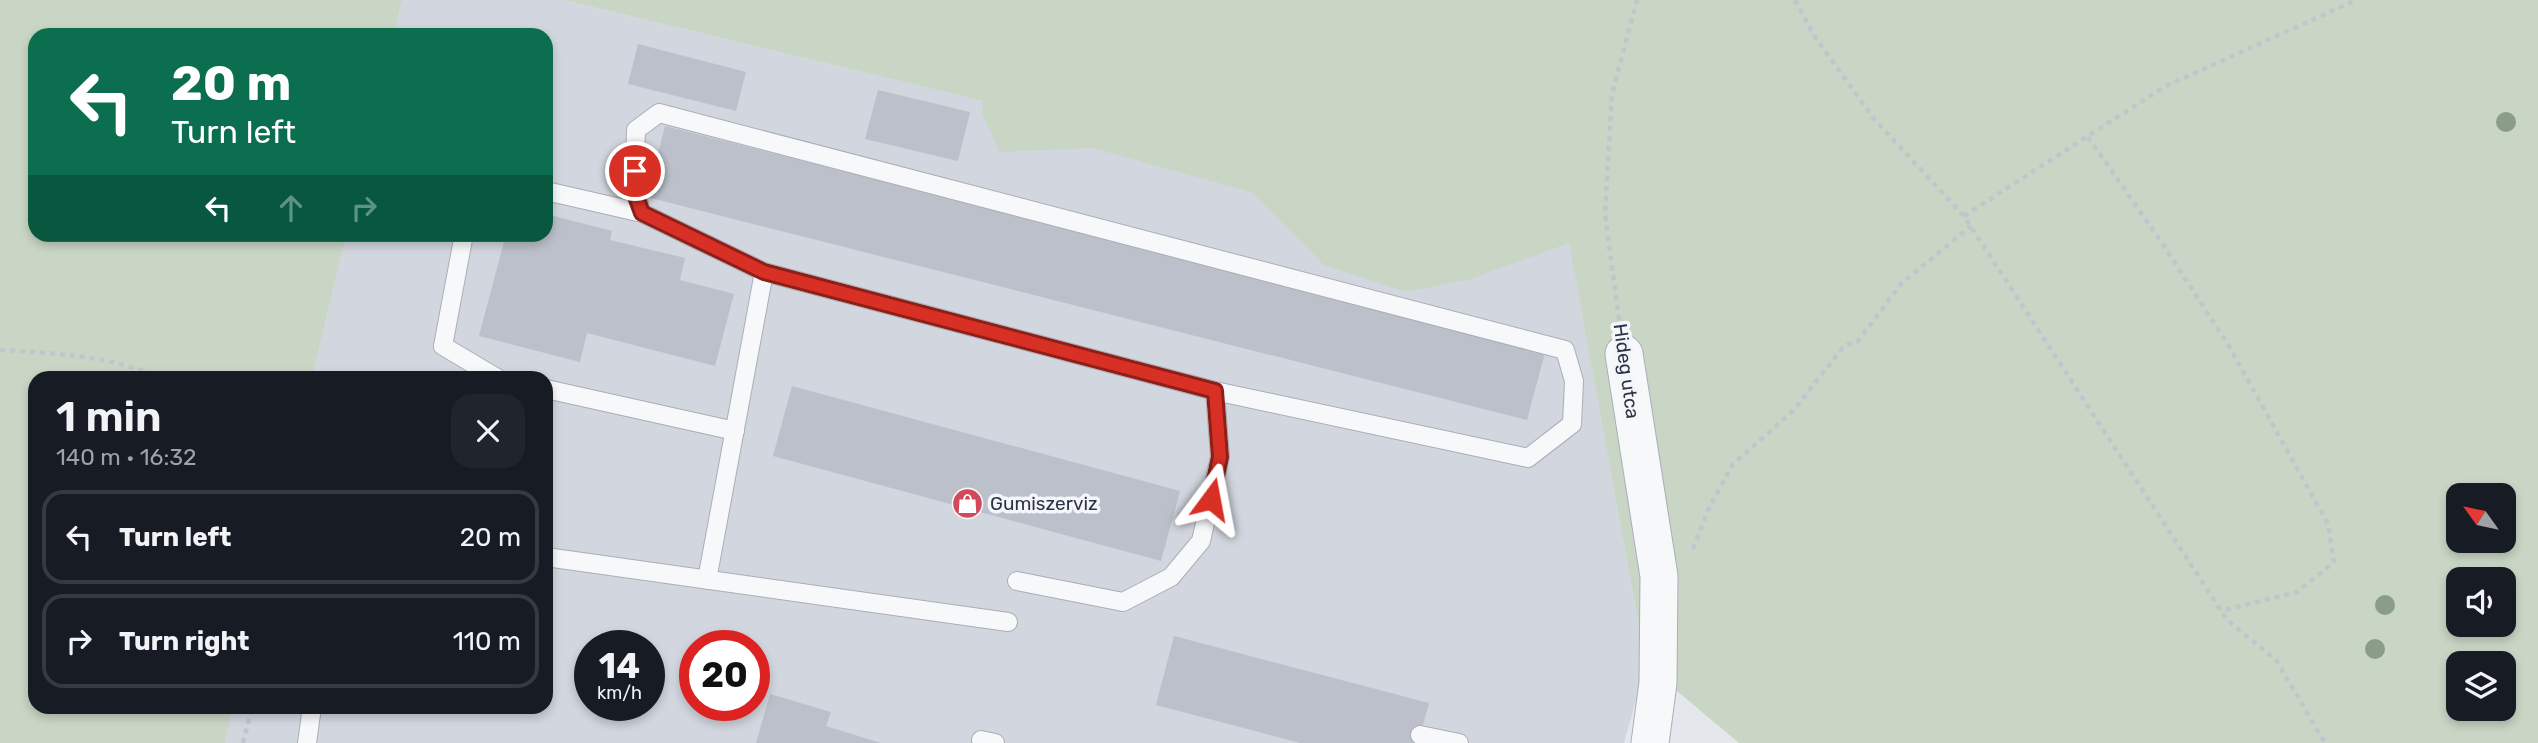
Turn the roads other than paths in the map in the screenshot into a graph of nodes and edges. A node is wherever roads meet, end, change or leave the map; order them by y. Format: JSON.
{"nodes":[{"id":1,"x":553,"y":193,"type":"edge"},
{"id":2,"x":642,"y":213,"type":"junction"},
{"id":3,"x":462,"y":242,"type":"edge"},
{"id":4,"x":764,"y":272,"type":"junction"},
{"id":5,"x":1624,"y":354,"type":"road end"},
{"id":6,"x":484,"y":371,"type":"edge"},
{"id":7,"x":553,"y":391,"type":"edge"},
{"id":8,"x":1215,"y":391,"type":"junction"},
{"id":9,"x":735,"y":431,"type":"junction"},
{"id":10,"x":553,"y":558,"type":"edge"},
{"id":11,"x":707,"y":580,"type":"junction"},
{"id":12,"x":1017,"y":581,"type":"dead end"},
{"id":13,"x":1008,"y":622,"type":"dead end"},
{"id":14,"x":311,"y":714,"type":"edge"},
{"id":15,"x":1420,"y":735,"type":"dead end"},
{"id":16,"x":307,"y":743,"type":"edge"},
{"id":17,"x":1459,"y":743,"type":"edge"},
{"id":18,"x":1650,"y":743,"type":"edge"}],
"edges":[{"from":1,"to":2,"type":"lane"},
{"from":2,"to":4,"type":"lane"},
{"from":2,"to":8,"type":"lane"},
{"from":3,"to":6,"type":"lane"},
{"from":4,"to":8,"type":"lane"},
{"from":4,"to":9,"type":"lane"},
{"from":5,"to":18,"type":"street","name":"Hideg utca"},
{"from":7,"to":9,"type":"lane"},
{"from":8,"to":12,"type":"lane"},
{"from":9,"to":11,"type":"lane"},
{"from":10,"to":11,"type":"lane"},
{"from":11,"to":13,"type":"lane"},
{"from":14,"to":16,"type":"lane"},
{"from":15,"to":17,"type":"lane"}]}
